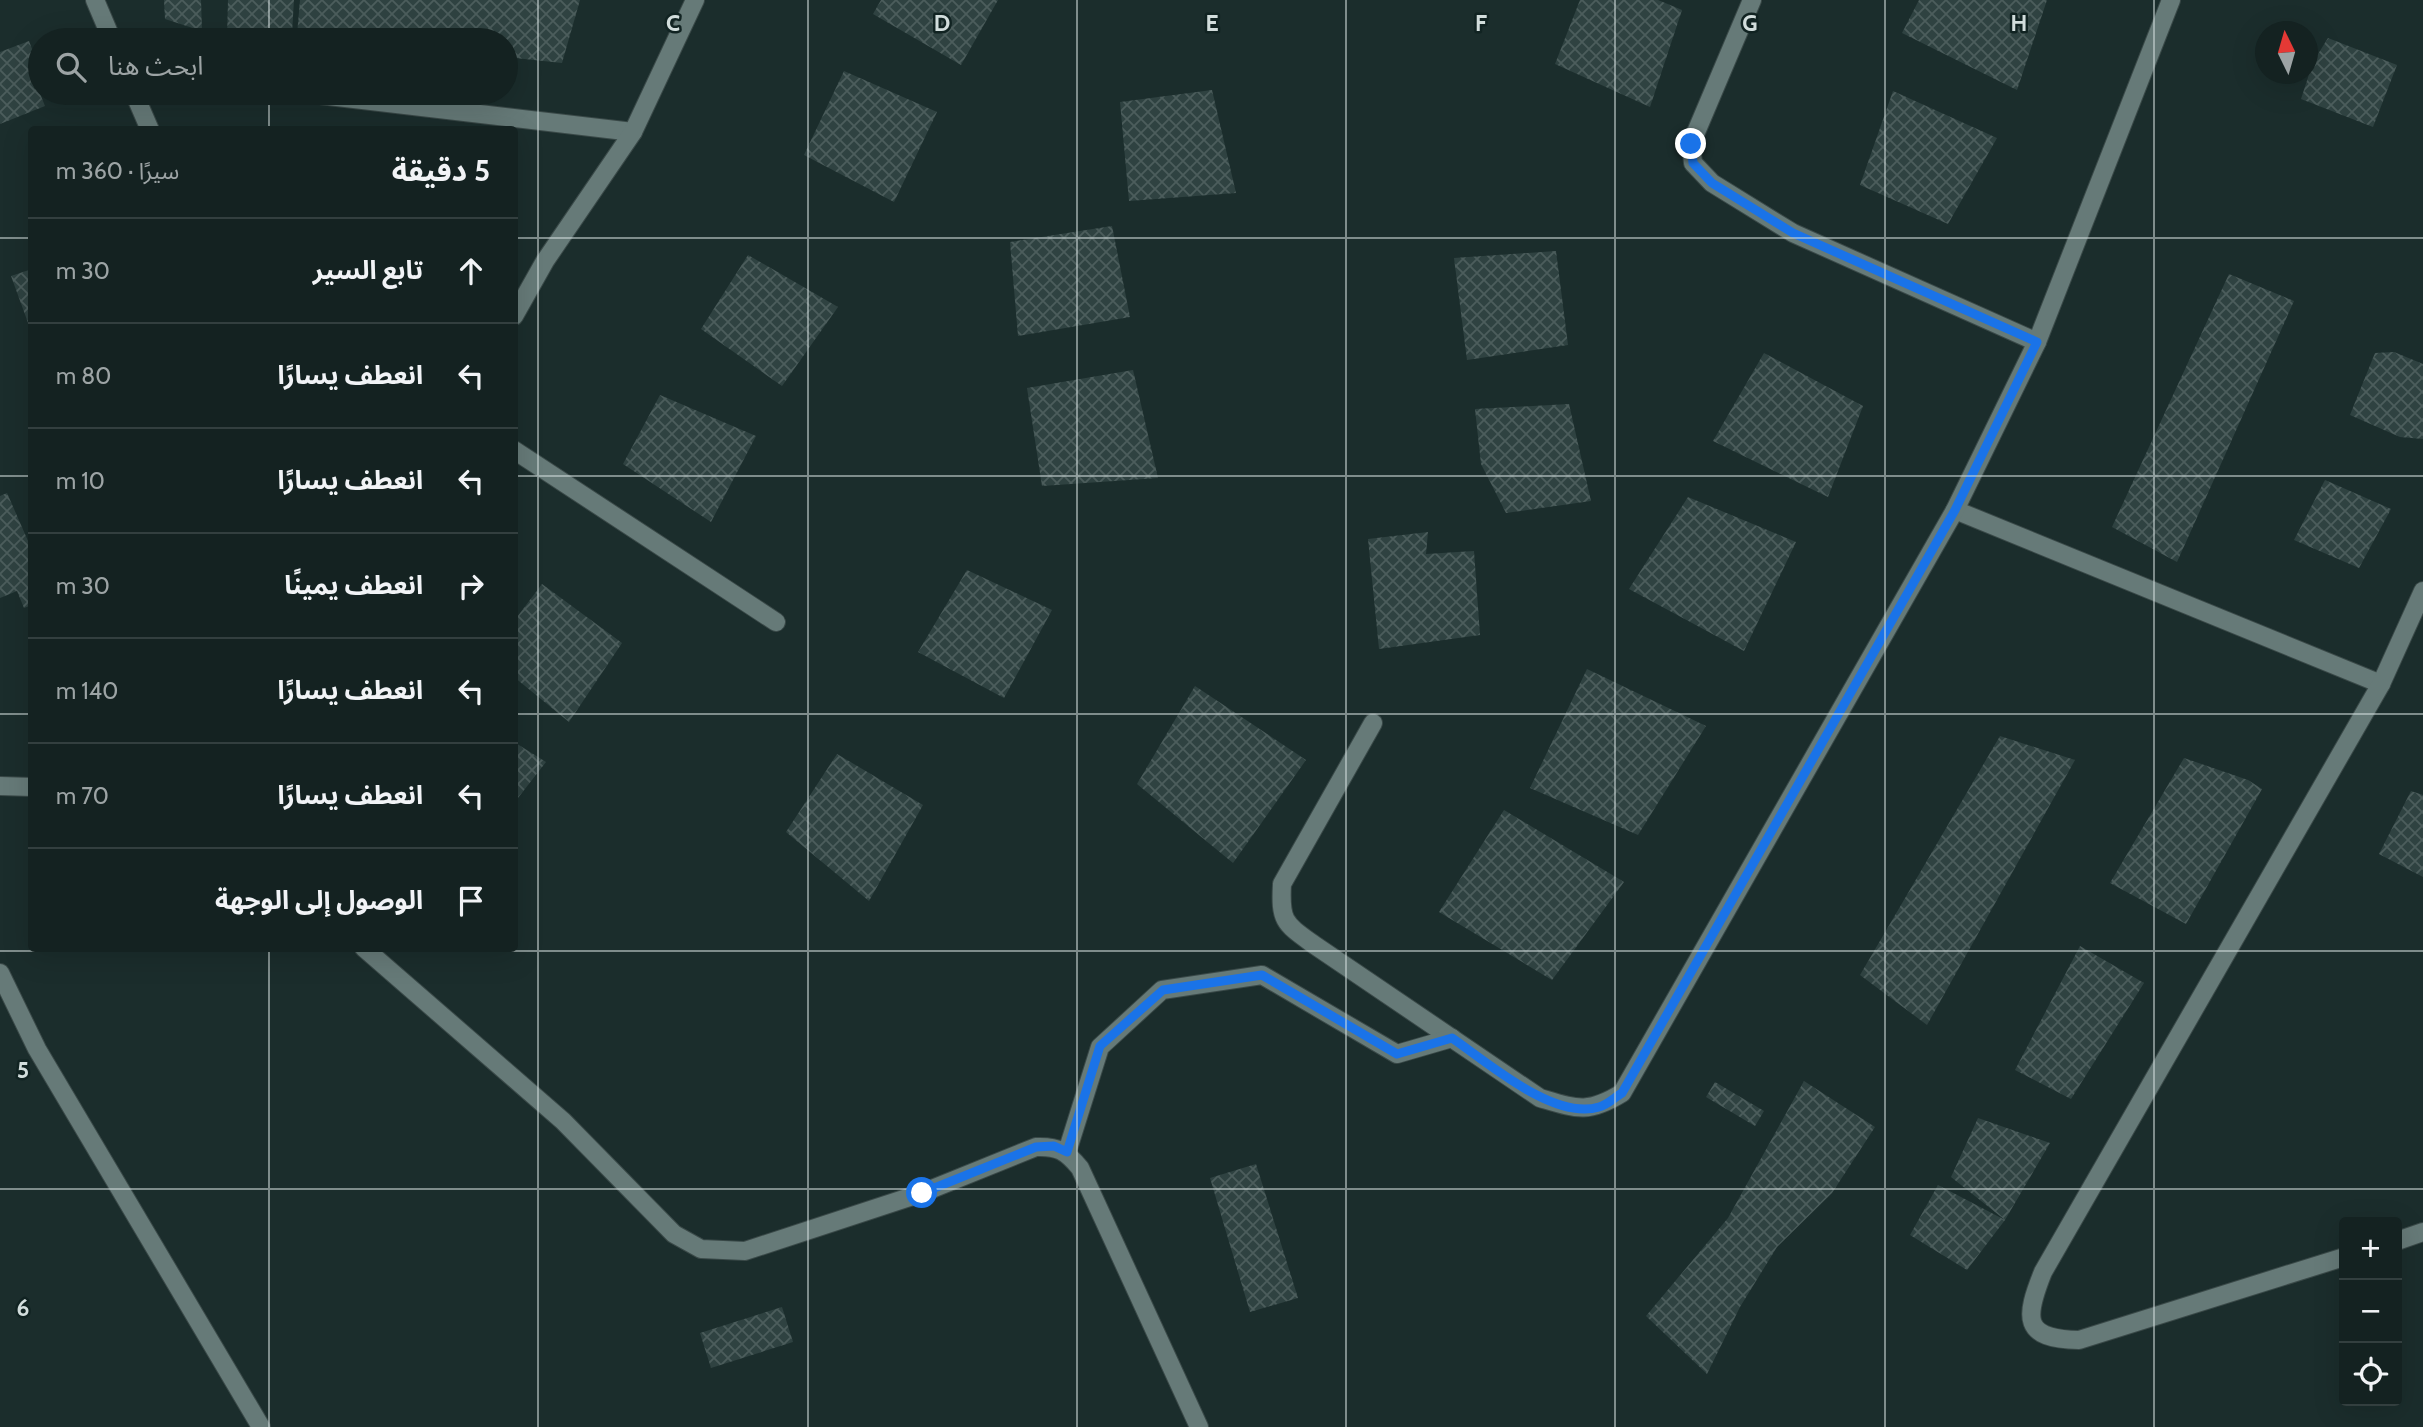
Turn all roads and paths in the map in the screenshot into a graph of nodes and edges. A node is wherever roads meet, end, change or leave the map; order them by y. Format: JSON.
{"nodes":[{"id":1,"x":95,"y":0,"type":"edge"},
{"id":2,"x":695,"y":0,"type":"edge"},
{"id":3,"x":1752,"y":0,"type":"edge"},
{"id":4,"x":2172,"y":0,"type":"edge"},
{"id":5,"x":107,"y":28,"type":"edge"},
{"id":6,"x":139,"y":105,"type":"edge"},
{"id":7,"x":405,"y":105,"type":"edge"},
{"id":8,"x":147,"y":126,"type":"edge"},
{"id":9,"x":633,"y":132,"type":"junction"},
{"id":10,"x":518,"y":309,"type":"edge"},
{"id":11,"x":2037,"y":342,"type":"junction"},
{"id":12,"x":518,"y":453,"type":"edge"},
{"id":13,"x":1955,"y":510,"type":"junction"},
{"id":14,"x":2423,"y":591,"type":"edge"},
{"id":15,"x":776,"y":622,"type":"dead end"},
{"id":16,"x":2381,"y":684,"type":"junction"},
{"id":17,"x":1373,"y":723,"type":"dead end"},
{"id":18,"x":0,"y":786,"type":"edge"},
{"id":19,"x":28,"y":787,"type":"edge"},
{"id":20,"x":370,"y":952,"type":"edge"},
{"id":21,"x":0,"y":973,"type":"edge"},
{"id":22,"x":1452,"y":1038,"type":"junction"},
{"id":23,"x":1067,"y":1152,"type":"junction"},
{"id":24,"x":2423,"y":1232,"type":"edge"},
{"id":25,"x":2402,"y":1239,"type":"edge"},
{"id":26,"x":2339,"y":1259,"type":"edge"},
{"id":27,"x":261,"y":1427,"type":"edge"},
{"id":28,"x":1199,"y":1427,"type":"edge"}],
"edges":[{"from":1,"to":5,"type":"street"},
{"from":2,"to":9,"type":"street"},
{"from":3,"to":11,"type":"street"},
{"from":4,"to":11,"type":"street"},
{"from":6,"to":8,"type":"street"},
{"from":7,"to":9,"type":"street"},
{"from":9,"to":10,"type":"street"},
{"from":11,"to":13,"type":"street"},
{"from":12,"to":15,"type":"street"},
{"from":13,"to":16,"type":"street"},
{"from":13,"to":22,"type":"street"},
{"from":14,"to":16,"type":"street"},
{"from":16,"to":26,"type":"street"},
{"from":17,"to":22,"type":"street"},
{"from":18,"to":19,"type":"street"},
{"from":20,"to":23,"type":"street"},
{"from":21,"to":27,"type":"street"},
{"from":22,"to":23,"type":"street"},
{"from":23,"to":28,"type":"street"},
{"from":24,"to":25,"type":"street"}]}
